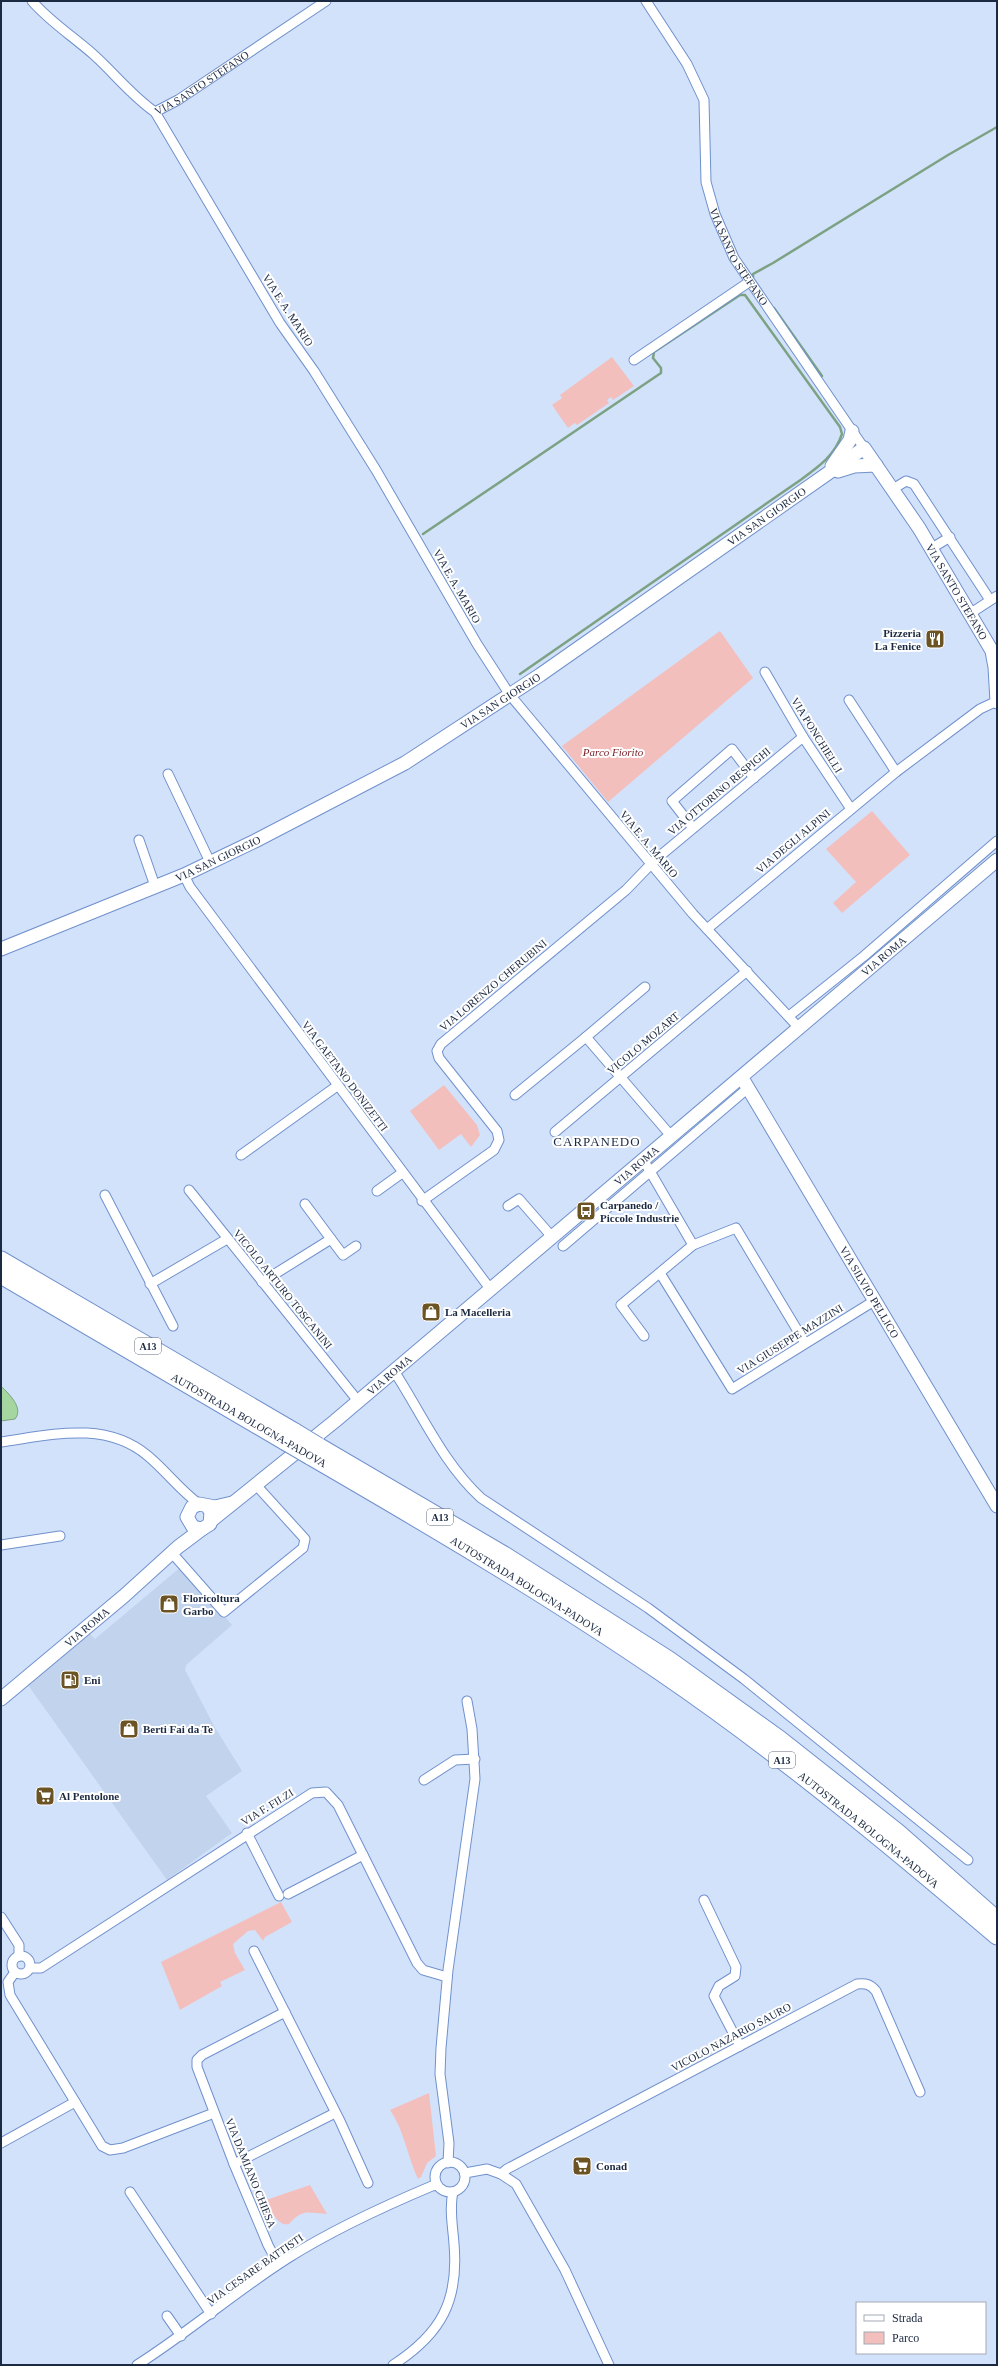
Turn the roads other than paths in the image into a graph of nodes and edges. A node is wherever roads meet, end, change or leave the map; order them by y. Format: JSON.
{"nodes":[{"id":1,"x":32,"y":1,"type":"edge"},
{"id":2,"x":326,"y":1,"type":"edge"},
{"id":3,"x":646,"y":1,"type":"edge"},
{"id":4,"x":155,"y":112,"type":"junction"},
{"id":5,"x":749,"y":282,"type":"junction"},
{"id":6,"x":634,"y":360,"type":"dead end"},
{"id":7,"x":852,"y":431,"type":"junction"},
{"id":8,"x":864,"y":448,"type":"junction"},
{"id":9,"x":876,"y":465,"type":"junction"},
{"id":10,"x":823,"y":476,"type":"junction"},
{"id":11,"x":893,"y":489,"type":"junction"},
{"id":12,"x":950,"y":537,"type":"junction"},
{"id":13,"x":932,"y":548,"type":"junction"},
{"id":14,"x":994,"y":598,"type":"edge"},
{"id":15,"x":971,"y":613,"type":"junction"},
{"id":16,"x":765,"y":672,"type":"dead end"},
{"id":17,"x":510,"y":695,"type":"junction"},
{"id":18,"x":849,"y":700,"type":"dead end"},
{"id":19,"x":997,"y":702,"type":"edge"},
{"id":20,"x":803,"y":737,"type":"junction"},
{"id":21,"x":896,"y":772,"type":"junction"},
{"id":22,"x":168,"y":774,"type":"dead end"},
{"id":23,"x":754,"y":778,"type":"junction"},
{"id":24,"x":851,"y":809,"type":"junction"},
{"id":25,"x":693,"y":828,"type":"junction"},
{"id":26,"x":139,"y":840,"type":"dead end"},
{"id":27,"x":997,"y":841,"type":"edge"},
{"id":28,"x":997,"y":860,"type":"edge"},
{"id":29,"x":210,"y":862,"type":"junction"},
{"id":30,"x":652,"y":865,"type":"junction"},
{"id":31,"x":184,"y":875,"type":"junction"},
{"id":32,"x":155,"y":886,"type":"junction"},
{"id":33,"x":707,"y":929,"type":"junction"},
{"id":34,"x":1,"y":949,"type":"edge"},
{"id":35,"x":747,"y":970,"type":"junction"},
{"id":36,"x":645,"y":987,"type":"dead end"},
{"id":37,"x":789,"y":1016,"type":"junction"},
{"id":38,"x":800,"y":1029,"type":"junction"},
{"id":39,"x":586,"y":1037,"type":"junction"},
{"id":40,"x":621,"y":1078,"type":"junction"},
{"id":41,"x":745,"y":1083,"type":"junction"},
{"id":42,"x":337,"y":1086,"type":"junction"},
{"id":43,"x":515,"y":1095,"type":"dead end"},
{"id":44,"x":555,"y":1132,"type":"dead end"},
{"id":45,"x":672,"y":1137,"type":"junction"},
{"id":46,"x":241,"y":1155,"type":"dead end"},
{"id":47,"x":647,"y":1166,"type":"junction"},
{"id":48,"x":402,"y":1173,"type":"junction"},
{"id":49,"x":189,"y":1190,"type":"dead end"},
{"id":50,"x":377,"y":1191,"type":"dead end"},
{"id":51,"x":105,"y":1194,"type":"dead end"},
{"id":52,"x":422,"y":1201,"type":"junction"},
{"id":53,"x":305,"y":1204,"type":"dead end"},
{"id":54,"x":508,"y":1206,"type":"dead end"},
{"id":55,"x":553,"y":1238,"type":"junction"},
{"id":56,"x":227,"y":1239,"type":"junction"},
{"id":57,"x":331,"y":1239,"type":"junction"},
{"id":58,"x":693,"y":1245,"type":"junction"},
{"id":59,"x":356,"y":1246,"type":"dead end"},
{"id":60,"x":564,"y":1246,"type":"dead end"},
{"id":61,"x":1,"y":1260,"type":"edge"},
{"id":62,"x":660,"y":1273,"type":"junction"},
{"id":63,"x":1,"y":1275,"type":"edge"},
{"id":64,"x":262,"y":1282,"type":"junction"},
{"id":65,"x":150,"y":1284,"type":"junction"},
{"id":66,"x":491,"y":1290,"type":"junction"},
{"id":67,"x":874,"y":1301,"type":"junction"},
{"id":68,"x":174,"y":1326,"type":"dead end"},
{"id":69,"x":644,"y":1336,"type":"dead end"},
{"id":70,"x":806,"y":1343,"type":"junction"},
{"id":71,"x":394,"y":1371,"type":"junction"},
{"id":72,"x":358,"y":1401,"type":"junction"},
{"id":73,"x":290,"y":1437,"type":"junction"},
{"id":74,"x":1,"y":1442,"type":"edge"},
{"id":75,"x":314,"y":1451,"type":"junction"},
{"id":76,"x":256,"y":1485,"type":"junction"},
{"id":77,"x":177,"y":1486,"type":"junction"},
{"id":78,"x":236,"y":1502,"type":"junction"},
{"id":79,"x":203,"y":1505,"type":"junction"},
{"id":80,"x":997,"y":1506,"type":"edge"},
{"id":81,"x":187,"y":1517,"type":"junction"},
{"id":82,"x":207,"y":1525,"type":"junction"},
{"id":83,"x":60,"y":1536,"type":"dead end"},
{"id":84,"x":1,"y":1545,"type":"edge"},
{"id":85,"x":175,"y":1550,"type":"junction"},
{"id":86,"x":1,"y":1699,"type":"edge"},
{"id":87,"x":467,"y":1701,"type":"dead end"},
{"id":88,"x":475,"y":1759,"type":"junction"},
{"id":89,"x":424,"y":1780,"type":"dead end"},
{"id":90,"x":247,"y":1833,"type":"junction"},
{"id":91,"x":363,"y":1855,"type":"junction"},
{"id":92,"x":968,"y":1860,"type":"dead end"},
{"id":93,"x":288,"y":1894,"type":"dead end"},
{"id":94,"x":279,"y":1896,"type":"dead end"},
{"id":95,"x":704,"y":1900,"type":"dead end"},
{"id":96,"x":1,"y":1917,"type":"edge"},
{"id":97,"x":997,"y":1920,"type":"edge"},
{"id":98,"x":997,"y":1936,"type":"edge"},
{"id":99,"x":254,"y":1951,"type":"dead end"},
{"id":100,"x":19,"y":1956,"type":"junction"},
{"id":101,"x":30,"y":1968,"type":"junction"},
{"id":102,"x":15,"y":1972,"type":"junction"},
{"id":103,"x":447,"y":1977,"type":"junction"},
{"id":104,"x":285,"y":2012,"type":"junction"},
{"id":105,"x":740,"y":2046,"type":"junction"},
{"id":106,"x":920,"y":2092,"type":"dead end"},
{"id":107,"x":75,"y":2102,"type":"junction"},
{"id":108,"x":214,"y":2113,"type":"junction"},
{"id":109,"x":335,"y":2113,"type":"junction"},
{"id":110,"x":1,"y":2143,"type":"edge"},
{"id":111,"x":448,"y":2162,"type":"junction"},
{"id":112,"x":234,"y":2164,"type":"junction"},
{"id":113,"x":465,"y":2174,"type":"junction"},
{"id":114,"x":501,"y":2174,"type":"junction"},
{"id":115,"x":368,"y":2183,"type":"dead end"},
{"id":116,"x":437,"y":2185,"type":"junction"},
{"id":117,"x":130,"y":2192,"type":"dead end"},
{"id":118,"x":453,"y":2192,"type":"junction"},
{"id":119,"x":278,"y":2264,"type":"junction"},
{"id":120,"x":211,"y":2314,"type":"junction"},
{"id":121,"x":167,"y":2316,"type":"dead end"},
{"id":122,"x":181,"y":2336,"type":"junction"},
{"id":123,"x":137,"y":2365,"type":"edge"},
{"id":124,"x":393,"y":2365,"type":"edge"},
{"id":125,"x":609,"y":2365,"type":"edge"}],
"edges":[{"from":1,"to":4,"type":"street","name":"VIA SANTO STEFANO"},
{"from":2,"to":4,"type":"street","name":"VIA SANTO STEFANO"},
{"from":3,"to":5,"type":"street","name":"VIA SANTO STEFANO"},
{"from":4,"to":17,"type":"street","name":"VIA E. A. MARIO"},
{"from":5,"to":6,"type":"street"},
{"from":5,"to":7,"type":"street","name":"VIA SANTO STEFANO"},
{"from":7,"to":8,"type":"street","name":"VIA SANTO STEFANO"},
{"from":7,"to":10,"type":"street","name":"VIA SAN GIORGIO"},
{"from":8,"to":9,"type":"street","name":"VIA SANTO STEFANO"},
{"from":8,"to":10,"type":"street","name":"VIA SAN GIORGIO"},
{"from":9,"to":10,"type":"street","name":"VIA SAN GIORGIO"},
{"from":9,"to":11,"type":"street","name":"VIA SANTO STEFANO"},
{"from":10,"to":17,"type":"street","name":"VIA SAN GIORGIO"},
{"from":11,"to":12,"type":"street","name":"VIA SANTO STEFANO"},
{"from":11,"to":13,"type":"street","name":"VIA SANTO STEFANO"},
{"from":12,"to":13,"type":"street"},
{"from":12,"to":14,"type":"street"},
{"from":13,"to":15,"type":"street","name":"VIA SANTO STEFANO"},
{"from":14,"to":15,"type":"street"},
{"from":15,"to":19,"type":"street","name":"VIA SANTO STEFANO"},
{"from":16,"to":20,"type":"street","name":"VIA PONCHIELLI"},
{"from":17,"to":29,"type":"street","name":"VIA SAN GIORGIO"},
{"from":17,"to":30,"type":"street","name":"VIA E. A. MARIO"},
{"from":18,"to":21,"type":"street"},
{"from":19,"to":21,"type":"street","name":"VIA DEGLI ALPINI"},
{"from":20,"to":23,"type":"street","name":"VIA OTTORINO RESPIGHI"},
{"from":20,"to":24,"type":"street","name":"VIA PONCHIELLI"},
{"from":21,"to":24,"type":"street","name":"VIA DEGLI ALPINI"},
{"from":22,"to":29,"type":"street"},
{"from":23,"to":25,"type":"street","name":"VIA OTTORINO RESPIGHI"},
{"from":23,"to":25,"type":"street"},
{"from":24,"to":33,"type":"street","name":"VIA DEGLI ALPINI"},
{"from":25,"to":30,"type":"street","name":"VIA OTTORINO RESPIGHI"},
{"from":26,"to":32,"type":"street"},
{"from":27,"to":37,"type":"street","name":"VIA ROMA"},
{"from":28,"to":38,"type":"street","name":"VIA ROMA"},
{"from":29,"to":31,"type":"street","name":"VIA SAN GIORGIO"},
{"from":30,"to":33,"type":"street","name":"VIA E. A. MARIO"},
{"from":30,"to":52,"type":"street","name":"VIA LORENZO CHERUBINI"},
{"from":31,"to":32,"type":"street","name":"VIA SAN GIORGIO"},
{"from":31,"to":42,"type":"street","name":"VIA GAETANO DONIZETTI"},
{"from":32,"to":34,"type":"street","name":"VIA SAN GIORGIO"},
{"from":33,"to":35,"type":"street","name":"VIA E. A. MARIO"},
{"from":35,"to":37,"type":"street","name":"VIA E. A. MARIO"},
{"from":35,"to":40,"type":"street","name":"VICOLO MOZART"},
{"from":36,"to":39,"type":"street"},
{"from":37,"to":38,"type":"street","name":"VIA E. A. MARIO"},
{"from":38,"to":41,"type":"street","name":"VIA ROMA"},
{"from":39,"to":40,"type":"street"},
{"from":39,"to":43,"type":"street"},
{"from":40,"to":44,"type":"street","name":"VICOLO MOZART"},
{"from":40,"to":45,"type":"street"},
{"from":41,"to":45,"type":"street","name":"VIA ROMA"},
{"from":41,"to":47,"type":"street","name":"VIA ROMA"},
{"from":41,"to":67,"type":"street","name":"VIA SILVIO PELLICO"},
{"from":42,"to":46,"type":"street"},
{"from":42,"to":48,"type":"street","name":"VIA GAETANO DONIZETTI"},
{"from":45,"to":47,"type":"street","name":"VIA ROMA"},
{"from":47,"to":55,"type":"street","name":"VIA ROMA"},
{"from":47,"to":58,"type":"street"},
{"from":47,"to":60,"type":"street","name":"VIA ROMA"},
{"from":48,"to":50,"type":"street"},
{"from":48,"to":52,"type":"street","name":"VIA GAETANO DONIZETTI"},
{"from":49,"to":56,"type":"street","name":"VICOLO ARTURO TOSCANINI"},
{"from":51,"to":65,"type":"street"},
{"from":52,"to":66,"type":"street","name":"VIA GAETANO DONIZETTI"},
{"from":53,"to":57,"type":"street"},
{"from":54,"to":55,"type":"street"},
{"from":55,"to":66,"type":"street","name":"VIA ROMA"},
{"from":56,"to":64,"type":"street","name":"VICOLO ARTURO TOSCANINI"},
{"from":56,"to":65,"type":"street"},
{"from":57,"to":59,"type":"street"},
{"from":57,"to":64,"type":"street"},
{"from":58,"to":62,"type":"street"},
{"from":58,"to":70,"type":"street"},
{"from":61,"to":73,"type":"highway","name":"AUTOSTRADA BOLOGNA-PADOVA","number":"A13"},
{"from":62,"to":69,"type":"street"},
{"from":62,"to":70,"type":"street","name":"VIA GIUSEPPE MAZZINI"},
{"from":63,"to":73,"type":"highway","name":"AUTOSTRADA BOLOGNA-PADOVA"},
{"from":64,"to":72,"type":"street","name":"VICOLO ARTURO TOSCANINI"},
{"from":65,"to":68,"type":"street"},
{"from":66,"to":71,"type":"street","name":"VIA ROMA"},
{"from":67,"to":70,"type":"street","name":"VIA GIUSEPPE MAZZINI"},
{"from":67,"to":80,"type":"street","name":"VIA SILVIO PELLICO"},
{"from":71,"to":72,"type":"street","name":"VIA ROMA"},
{"from":71,"to":92,"type":"street"},
{"from":72,"to":76,"type":"street","name":"VIA ROMA"},
{"from":73,"to":75,"type":"highway","name":"AUTOSTRADA BOLOGNA-PADOVA","bridge":true},
{"from":74,"to":77,"type":"street"},
{"from":75,"to":97,"type":"highway","name":"AUTOSTRADA BOLOGNA-PADOVA","number":"A13"},
{"from":75,"to":98,"type":"highway","name":"AUTOSTRADA BOLOGNA-PADOVA","number":"A13"},
{"from":76,"to":78,"type":"street","name":"VIA ROMA"},
{"from":76,"to":85,"type":"street"},
{"from":77,"to":79,"type":"street"},
{"from":77,"to":81,"type":"street"},
{"from":78,"to":79,"type":"street","name":"VIA ROMA"},
{"from":78,"to":82,"type":"street","name":"VIA ROMA"},
{"from":79,"to":81,"type":"street"},
{"from":79,"to":82,"type":"street"},
{"from":81,"to":82,"type":"street"},
{"from":81,"to":85,"type":"street","name":"VIA ROMA"},
{"from":82,"to":85,"type":"street","name":"VIA ROMA"},
{"from":83,"to":84,"type":"street"},
{"from":85,"to":86,"type":"street","name":"VIA ROMA"},
{"from":87,"to":88,"type":"street"},
{"from":88,"to":89,"type":"street"},
{"from":88,"to":103,"type":"street"},
{"from":90,"to":91,"type":"street","name":"VIA F. FILZI"},
{"from":90,"to":94,"type":"street"},
{"from":90,"to":101,"type":"street","name":"VIA F. FILZI"},
{"from":91,"to":93,"type":"street"},
{"from":91,"to":103,"type":"street","name":"VIA F. FILZI"},
{"from":95,"to":105,"type":"street"},
{"from":96,"to":100,"type":"street"},
{"from":99,"to":104,"type":"street"},
{"from":100,"to":101,"type":"street"},
{"from":100,"to":102,"type":"street"},
{"from":101,"to":102,"type":"street"},
{"from":102,"to":107,"type":"street","name":"VIA DAMIANO CHIESA"},
{"from":103,"to":111,"type":"street"},
{"from":104,"to":108,"type":"street","name":"VIA DAMIANO CHIESA"},
{"from":104,"to":109,"type":"street"},
{"from":105,"to":106,"type":"street","name":"VICOLO NAZARIO SAURO"},
{"from":105,"to":114,"type":"street","name":"VICOLO NAZARIO SAURO"},
{"from":107,"to":108,"type":"street","name":"VIA DAMIANO CHIESA"},
{"from":107,"to":110,"type":"street"},
{"from":108,"to":112,"type":"street","name":"VIA DAMIANO CHIESA"},
{"from":109,"to":112,"type":"street"},
{"from":109,"to":115,"type":"street"},
{"from":111,"to":113,"type":"street"},
{"from":111,"to":116,"type":"street"},
{"from":112,"to":119,"type":"street","name":"VIA DAMIANO CHIESA"},
{"from":113,"to":114,"type":"street"},
{"from":113,"to":118,"type":"street"},
{"from":114,"to":125,"type":"street"},
{"from":116,"to":118,"type":"street"},
{"from":116,"to":119,"type":"street","name":"VIA CESARE BATTISTI"},
{"from":117,"to":120,"type":"street"},
{"from":118,"to":124,"type":"street"},
{"from":119,"to":120,"type":"street","name":"VIA CESARE BATTISTI"},
{"from":120,"to":122,"type":"street","name":"VIA CESARE BATTISTI"},
{"from":121,"to":122,"type":"street"},
{"from":122,"to":123,"type":"street","name":"VIA CESARE BATTISTI"}]}
